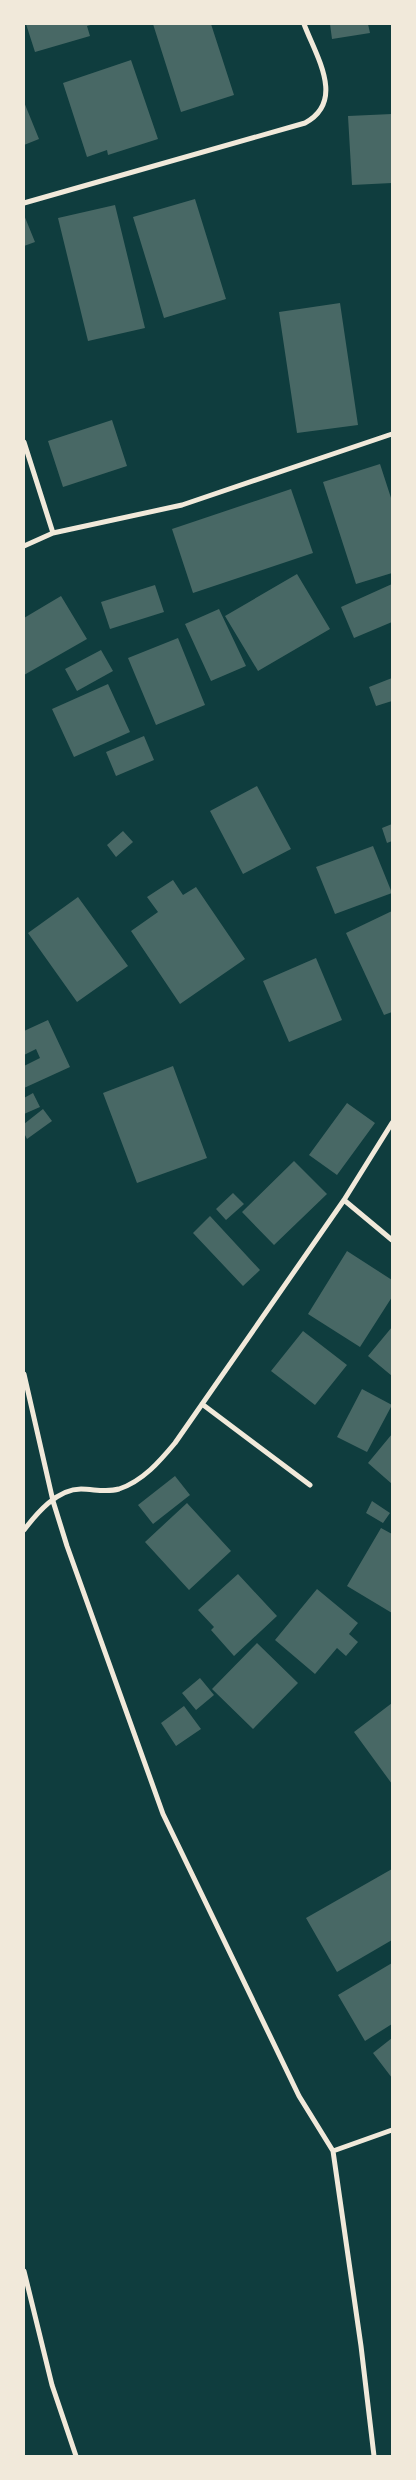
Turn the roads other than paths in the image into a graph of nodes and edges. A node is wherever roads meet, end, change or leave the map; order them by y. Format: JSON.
{"nodes":[{"id":1,"x":304,"y":24,"type":"edge"},
{"id":2,"x":24,"y":203,"type":"edge"},
{"id":3,"x":392,"y":434,"type":"edge"},
{"id":4,"x":24,"y":442,"type":"edge"},
{"id":5,"x":53,"y":533,"type":"junction"},
{"id":6,"x":24,"y":546,"type":"edge"},
{"id":7,"x":392,"y":1123,"type":"edge"},
{"id":8,"x":344,"y":1200,"type":"junction"},
{"id":9,"x":392,"y":1240,"type":"edge"},
{"id":10,"x":24,"y":1374,"type":"edge"},
{"id":11,"x":202,"y":1404,"type":"junction"},
{"id":12,"x":310,"y":1485,"type":"dead end"},
{"id":13,"x":53,"y":1501,"type":"junction"},
{"id":14,"x":24,"y":1530,"type":"edge"},
{"id":15,"x":392,"y":2130,"type":"edge"},
{"id":16,"x":333,"y":2151,"type":"junction"},
{"id":17,"x":24,"y":2271,"type":"edge"},
{"id":18,"x":76,"y":2456,"type":"edge"},
{"id":19,"x":374,"y":2456,"type":"edge"}],
"edges":[{"from":1,"to":2,"type":"street"},
{"from":3,"to":5,"type":"street"},
{"from":4,"to":5,"type":"street"},
{"from":5,"to":6,"type":"street"},
{"from":7,"to":8,"type":"street"},
{"from":8,"to":9,"type":"street"},
{"from":8,"to":11,"type":"street"},
{"from":10,"to":13,"type":"street"},
{"from":11,"to":12,"type":"street"},
{"from":11,"to":13,"type":"street"},
{"from":13,"to":14,"type":"street"},
{"from":13,"to":16,"type":"street"},
{"from":15,"to":16,"type":"street"},
{"from":16,"to":19,"type":"street"},
{"from":17,"to":18,"type":"street"}]}
